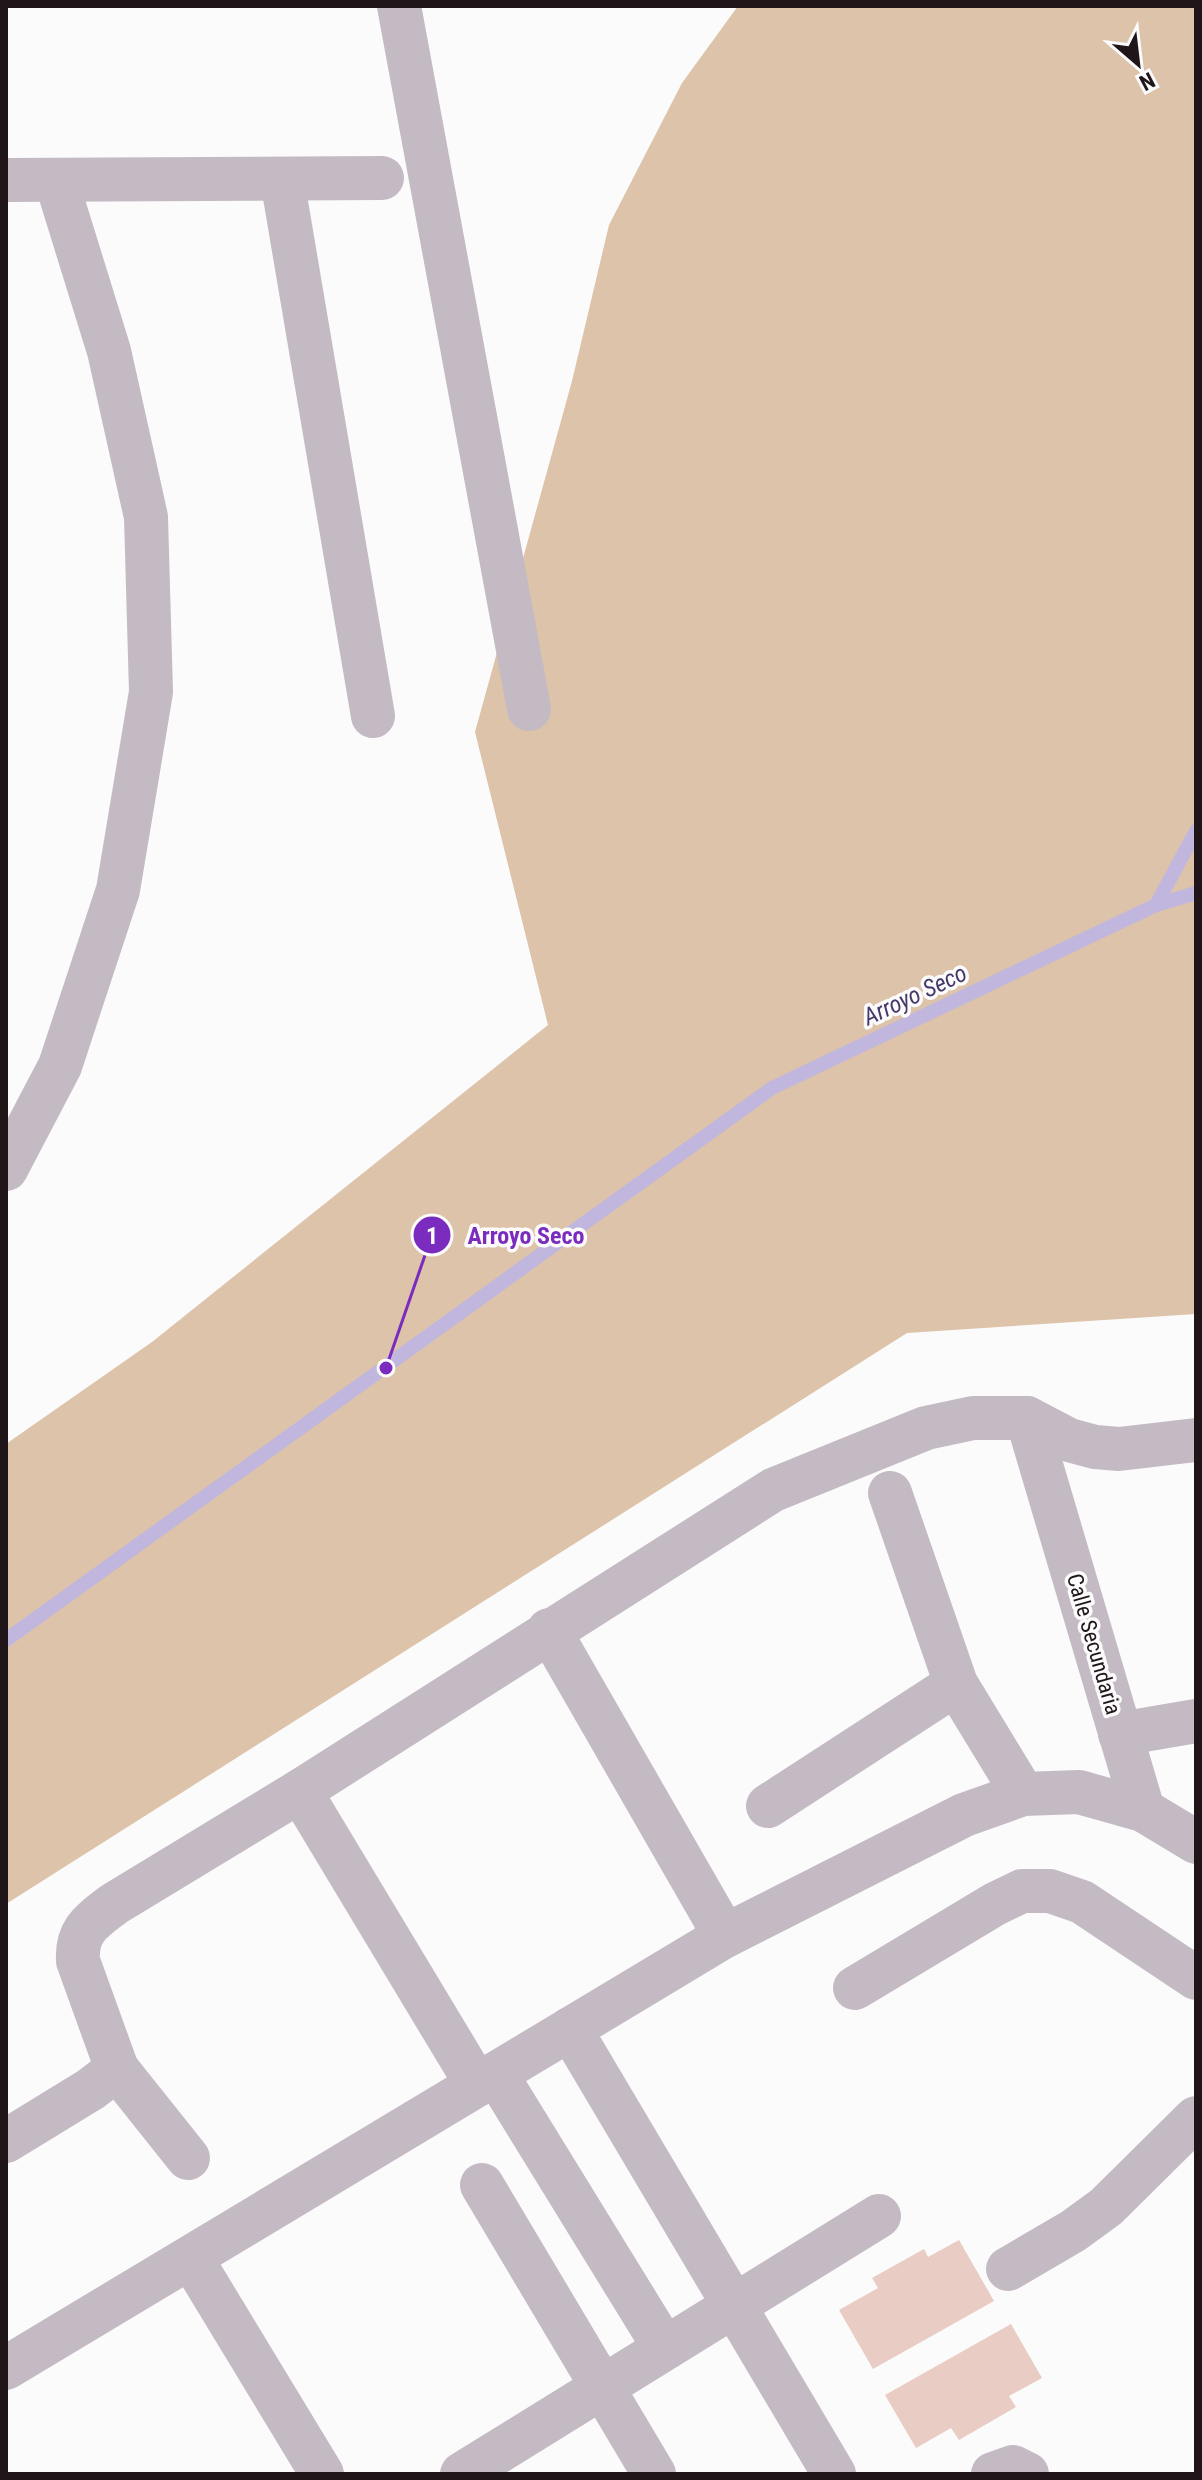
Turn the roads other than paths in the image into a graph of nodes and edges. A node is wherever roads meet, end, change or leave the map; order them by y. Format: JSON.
{"nodes":[{"id":1,"x":399,"y":6,"type":"edge"},
{"id":2,"x":382,"y":178,"type":"dead end"},
{"id":3,"x":282,"y":179,"type":"junction"},
{"id":4,"x":6,"y":180,"type":"edge"},
{"id":5,"x":56,"y":180,"type":"junction"},
{"id":6,"x":529,"y":709,"type":"dead end"},
{"id":7,"x":373,"y":716,"type":"dead end"},
{"id":8,"x":6,"y":1169,"type":"edge"},
{"id":9,"x":1027,"y":1418,"type":"junction"},
{"id":10,"x":1196,"y":1440,"type":"edge"},
{"id":11,"x":890,"y":1493,"type":"dead end"},
{"id":12,"x":549,"y":1630,"type":"junction"},
{"id":13,"x":956,"y":1684,"type":"junction"},
{"id":14,"x":1196,"y":1721,"type":"edge"},
{"id":15,"x":1120,"y":1734,"type":"junction"},
{"id":16,"x":300,"y":1791,"type":"junction"},
{"id":17,"x":1023,"y":1794,"type":"junction"},
{"id":18,"x":768,"y":1806,"type":"dead end"},
{"id":19,"x":1143,"y":1810,"type":"junction"},
{"id":20,"x":1196,"y":1842,"type":"edge"},
{"id":21,"x":725,"y":1936,"type":"junction"},
{"id":22,"x":1196,"y":1978,"type":"edge"},
{"id":23,"x":855,"y":1988,"type":"dead end"},
{"id":24,"x":570,"y":2029,"type":"junction"},
{"id":25,"x":117,"y":2069,"type":"junction"},
{"id":26,"x":486,"y":2080,"type":"junction"},
{"id":27,"x":1196,"y":2118,"type":"edge"},
{"id":28,"x":6,"y":2141,"type":"edge"},
{"id":29,"x":188,"y":2158,"type":"dead end"},
{"id":30,"x":482,"y":2185,"type":"dead end"},
{"id":31,"x":879,"y":2216,"type":"dead end"},
{"id":32,"x":191,"y":2258,"type":"junction"},
{"id":33,"x":1008,"y":2269,"type":"dead end"},
{"id":34,"x":733,"y":2305,"type":"junction"},
{"id":35,"x":664,"y":2347,"type":"junction"},
{"id":36,"x":6,"y":2368,"type":"edge"},
{"id":37,"x":601,"y":2386,"type":"junction"},
{"id":38,"x":322,"y":2474,"type":"edge"},
{"id":39,"x":462,"y":2474,"type":"edge"},
{"id":40,"x":654,"y":2474,"type":"edge"},
{"id":41,"x":834,"y":2474,"type":"edge"},
{"id":42,"x":993,"y":2474,"type":"edge"},
{"id":43,"x":1027,"y":2474,"type":"edge"}],
"edges":[{"from":1,"to":6,"type":"street"},
{"from":2,"to":3,"type":"street"},
{"from":3,"to":5,"type":"street"},
{"from":3,"to":7,"type":"street"},
{"from":4,"to":5,"type":"street"},
{"from":5,"to":8,"type":"street"},
{"from":9,"to":10,"type":"street"},
{"from":9,"to":12,"type":"street"},
{"from":9,"to":15,"type":"street","name":"Calle Secundaria"},
{"from":11,"to":13,"type":"street"},
{"from":12,"to":16,"type":"street"},
{"from":12,"to":21,"type":"street"},
{"from":13,"to":17,"type":"street"},
{"from":13,"to":18,"type":"street"},
{"from":14,"to":15,"type":"street"},
{"from":15,"to":19,"type":"street","name":"Calle Secundaria"},
{"from":16,"to":25,"type":"street"},
{"from":16,"to":26,"type":"street"},
{"from":17,"to":19,"type":"street"},
{"from":17,"to":21,"type":"street"},
{"from":19,"to":20,"type":"street"},
{"from":21,"to":24,"type":"street"},
{"from":22,"to":23,"type":"street"},
{"from":24,"to":26,"type":"street"},
{"from":24,"to":34,"type":"street"},
{"from":25,"to":28,"type":"street"},
{"from":25,"to":29,"type":"street"},
{"from":26,"to":32,"type":"street"},
{"from":26,"to":35,"type":"street"},
{"from":27,"to":33,"type":"street"},
{"from":30,"to":37,"type":"street"},
{"from":31,"to":34,"type":"street"},
{"from":32,"to":36,"type":"street"},
{"from":32,"to":38,"type":"street"},
{"from":34,"to":35,"type":"street"},
{"from":34,"to":41,"type":"street"},
{"from":35,"to":37,"type":"street"},
{"from":37,"to":39,"type":"street"},
{"from":37,"to":40,"type":"street"},
{"from":42,"to":43,"type":"street"}]}
